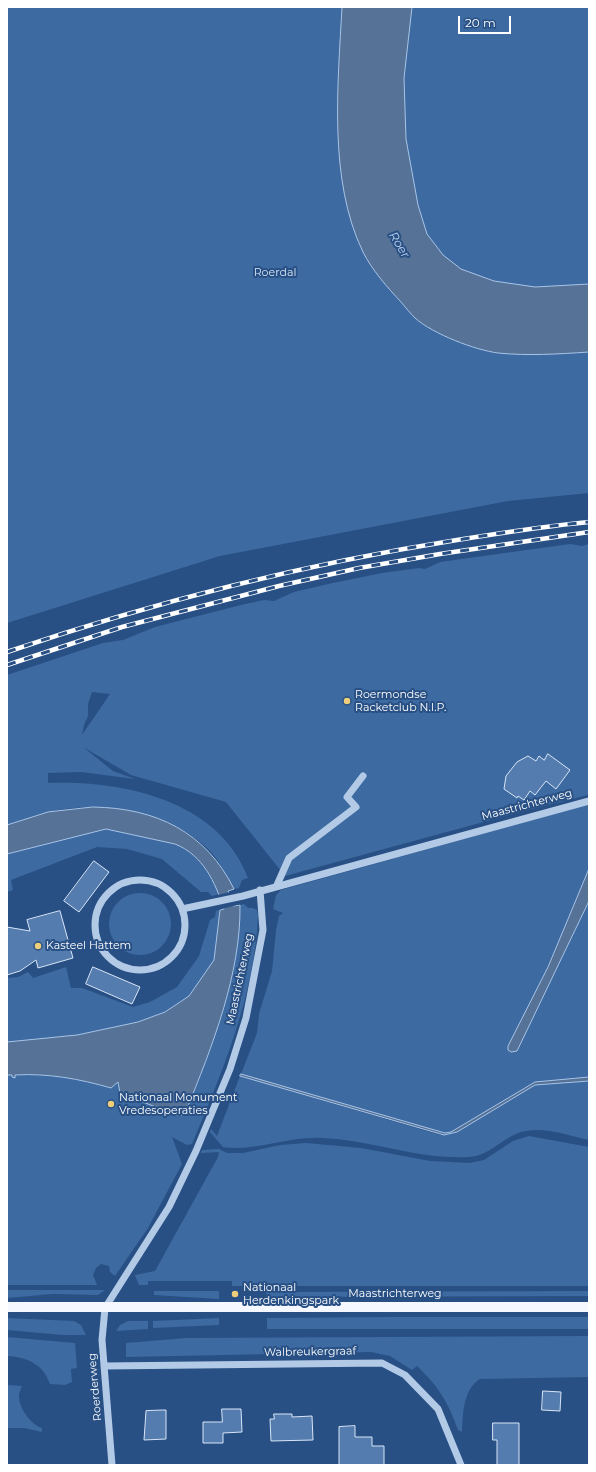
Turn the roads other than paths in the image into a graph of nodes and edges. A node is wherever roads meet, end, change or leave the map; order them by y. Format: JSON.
{"nodes":[{"id":1,"x":362,"y":776,"type":"dead end"},
{"id":2,"x":589,"y":801,"type":"edge"},
{"id":3,"x":277,"y":885,"type":"junction"},
{"id":4,"x":260,"y":890,"type":"junction"},
{"id":5,"x":182,"y":909,"type":"junction"},
{"id":6,"x":7,"y":1307,"type":"edge"},
{"id":7,"x":589,"y":1307,"type":"edge"},
{"id":8,"x":105,"y":1308,"type":"junction"},
{"id":9,"x":104,"y":1366,"type":"junction"},
{"id":10,"x":112,"y":1465,"type":"edge"},
{"id":11,"x":461,"y":1465,"type":"edge"}],
"edges":[{"from":1,"to":3,"type":"street"},
{"from":2,"to":3,"type":"street","name":"Maastrichterweg"},
{"from":3,"to":4,"type":"street","name":"Maastrichterweg"},
{"from":4,"to":5,"type":"street"},
{"from":4,"to":8,"type":"street","name":"Maastrichterweg"},
{"from":5,"to":5,"type":"street"},
{"from":6,"to":8,"type":"main road","name":"Maastrichterweg"},
{"from":7,"to":8,"type":"main road","name":"Maastrichterweg"},
{"from":8,"to":9,"type":"street","name":"Roerderweg"},
{"from":9,"to":10,"type":"street","name":"Roerderweg"},
{"from":9,"to":11,"type":"street","name":"Walbreukergraaf"}]}
